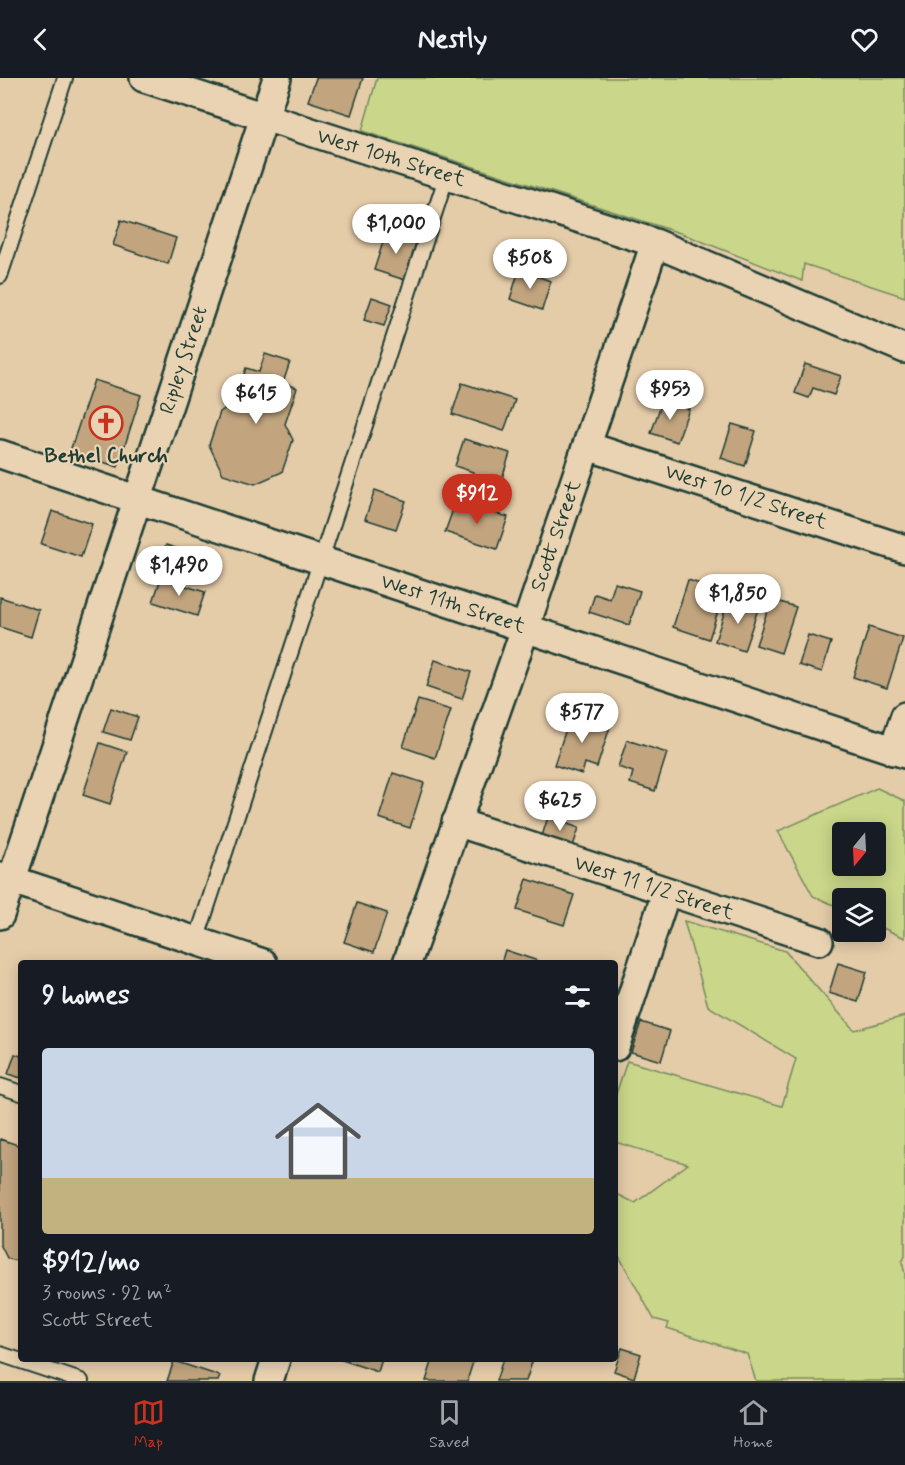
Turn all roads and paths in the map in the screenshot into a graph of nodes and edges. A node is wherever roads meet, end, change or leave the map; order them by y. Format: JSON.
{"nodes":[{"id":1,"x":65,"y":78,"type":"edge"},
{"id":2,"x":144,"y":78,"type":"edge"},
{"id":3,"x":278,"y":78,"type":"edge"},
{"id":4,"x":264,"y":118,"type":"junction"},
{"id":5,"x":447,"y":175,"type":"junction"},
{"id":6,"x":655,"y":243,"type":"junction"},
{"id":7,"x":0,"y":276,"type":"edge"},
{"id":8,"x":905,"y":349,"type":"edge"},
{"id":9,"x":587,"y":446,"type":"junction"},
{"id":10,"x":0,"y":453,"type":"edge"},
{"id":11,"x":138,"y":499,"type":"junction"},
{"id":12,"x":905,"y":549,"type":"edge"},
{"id":13,"x":322,"y":560,"type":"junction"},
{"id":14,"x":525,"y":627,"type":"junction"},
{"id":15,"x":905,"y":716,"type":"edge"},
{"id":16,"x":899,"y":752,"type":"edge"},
{"id":17,"x":456,"y":822,"type":"junction"},
{"id":18,"x":6,"y":878,"type":"edge"},
{"id":19,"x":666,"y":893,"type":"junction"},
{"id":20,"x":0,"y":915,"type":"edge"},
{"id":21,"x":196,"y":941,"type":"junction"},
{"id":22,"x":819,"y":941,"type":"dead end"},
{"id":23,"x":254,"y":960,"type":"edge"},
{"id":24,"x":408,"y":960,"type":"edge"},
{"id":25,"x":618,"y":1038,"type":"edge"},
{"id":26,"x":0,"y":1086,"type":"edge"},
{"id":27,"x":18,"y":1092,"type":"edge"},
{"id":28,"x":0,"y":1353,"type":"edge"},
{"id":29,"x":18,"y":1359,"type":"edge"},
{"id":30,"x":26,"y":1362,"type":"edge"},
{"id":31,"x":275,"y":1362,"type":"edge"},
{"id":32,"x":81,"y":1381,"type":"edge"},
{"id":33,"x":269,"y":1381,"type":"edge"}],
"edges":[{"from":1,"to":7,"type":"lane"},
{"from":2,"to":4,"type":"street","name":"West 10th Street"},
{"from":3,"to":4,"type":"street","name":"Ripley Street"},
{"from":4,"to":5,"type":"street","name":"West 10th Street"},
{"from":4,"to":11,"type":"street","name":"Ripley Street"},
{"from":5,"to":6,"type":"street","name":"West 10th Street"},
{"from":5,"to":13,"type":"lane"},
{"from":6,"to":8,"type":"street","name":"West 10th Street"},
{"from":6,"to":9,"type":"street","name":"Scott Street"},
{"from":9,"to":12,"type":"street","name":"West 10 1/2 Street"},
{"from":9,"to":14,"type":"street","name":"Scott Street"},
{"from":10,"to":11,"type":"street","name":"West 11th Street"},
{"from":11,"to":13,"type":"street","name":"West 11th Street"},
{"from":11,"to":18,"type":"street","name":"Ripley Street"},
{"from":13,"to":14,"type":"street","name":"West 11th Street"},
{"from":13,"to":21,"type":"lane"},
{"from":14,"to":16,"type":"street","name":"West 11th Street"},
{"from":14,"to":17,"type":"street","name":"Scott Street"},
{"from":15,"to":16,"type":"street"},
{"from":17,"to":19,"type":"street","name":"West 11 1/2 Street"},
{"from":17,"to":24,"type":"street","name":"Scott Street"},
{"from":18,"to":20,"type":"street","name":"Ripley Street"},
{"from":18,"to":21,"type":"street"},
{"from":19,"to":22,"type":"street","name":"West 11 1/2 Street"},
{"from":19,"to":25,"type":"street"},
{"from":21,"to":23,"type":"street"},
{"from":26,"to":27,"type":"lane"},
{"from":28,"to":29,"type":"lane"},
{"from":30,"to":32,"type":"lane"},
{"from":31,"to":33,"type":"street"}]}
